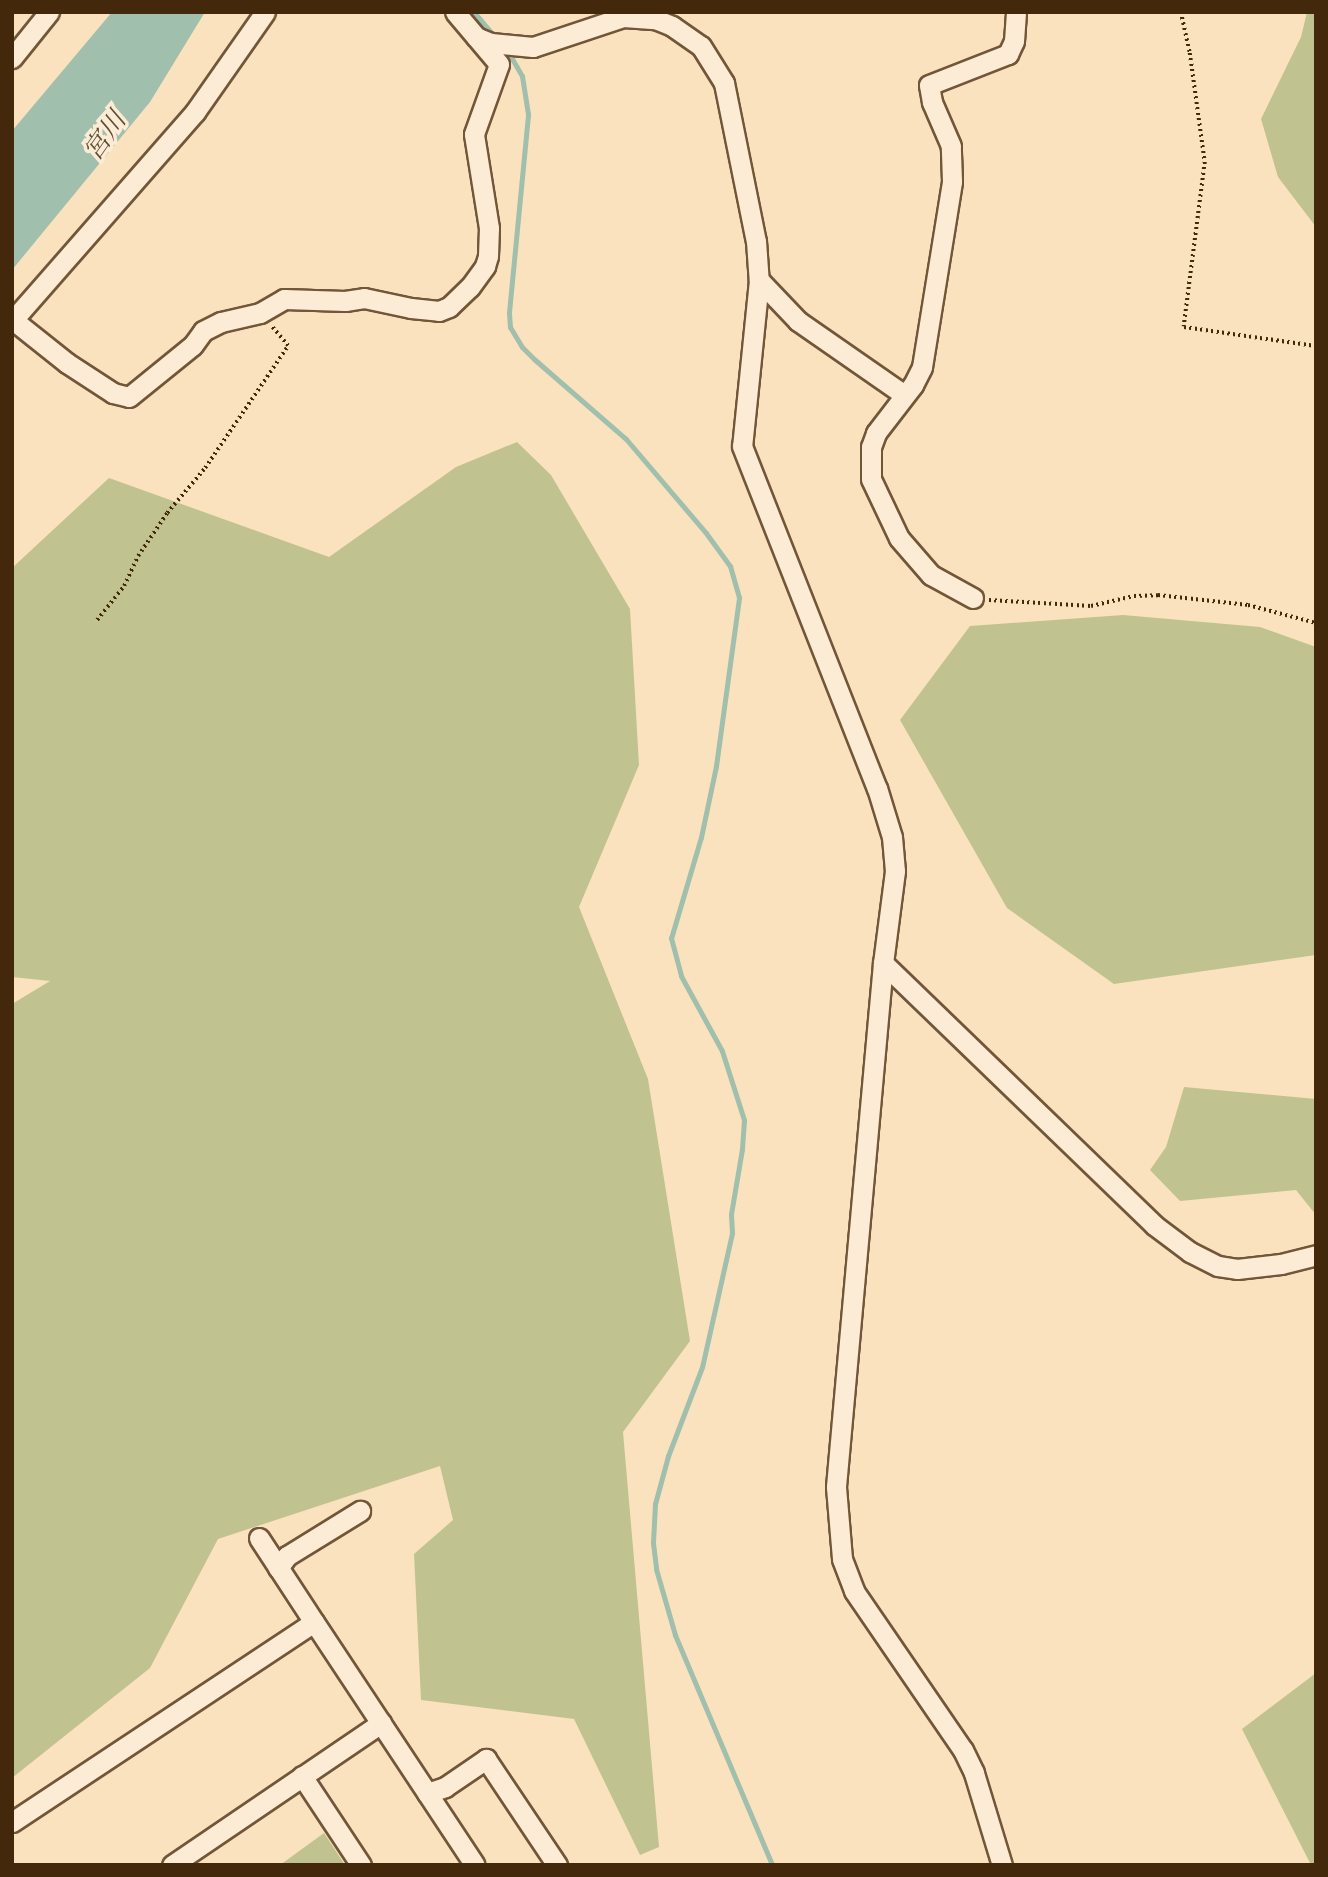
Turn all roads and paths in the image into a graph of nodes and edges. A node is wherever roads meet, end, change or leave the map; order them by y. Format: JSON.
{"nodes":[{"id":1,"x":48,"y":12,"type":"edge"},
{"id":2,"x":265,"y":12,"type":"edge"},
{"id":3,"x":454,"y":12,"type":"edge"},
{"id":4,"x":1016,"y":12,"type":"edge"},
{"id":5,"x":1181,"y":12,"type":"edge"},
{"id":6,"x":481,"y":39,"type":"junction"},
{"id":7,"x":12,"y":58,"type":"edge"},
{"id":8,"x":759,"y":280,"type":"junction"},
{"id":9,"x":241,"y":316,"type":"junction"},
{"id":10,"x":13,"y":320,"type":"edge"},
{"id":11,"x":1316,"y":346,"type":"edge"},
{"id":12,"x":903,"y":394,"type":"junction"},
{"id":13,"x":973,"y":598,"type":"joint"},
{"id":14,"x":97,"y":620,"type":"dead end"},
{"id":15,"x":1316,"y":623,"type":"edge"},
{"id":16,"x":883,"y":963,"type":"junction"},
{"id":17,"x":1316,"y":1255,"type":"edge"},
{"id":18,"x":360,"y":1511,"type":"dead end"},
{"id":19,"x":259,"y":1538,"type":"dead end"},
{"id":20,"x":278,"y":1568,"type":"junction"},
{"id":21,"x":314,"y":1622,"type":"junction"},
{"id":22,"x":381,"y":1723,"type":"junction"},
{"id":23,"x":302,"y":1776,"type":"junction"},
{"id":24,"x":427,"y":1793,"type":"junction"},
{"id":25,"x":12,"y":1822,"type":"edge"},
{"id":26,"x":172,"y":1865,"type":"edge"},
{"id":27,"x":361,"y":1865,"type":"edge"},
{"id":28,"x":475,"y":1865,"type":"edge"},
{"id":29,"x":556,"y":1865,"type":"edge"},
{"id":30,"x":1002,"y":1865,"type":"edge"}],
"edges":[{"from":1,"to":7,"type":"street"},
{"from":2,"to":10,"type":"street"},
{"from":3,"to":6,"type":"street"},
{"from":4,"to":12,"type":"street"},
{"from":5,"to":11,"type":"path"},
{"from":6,"to":8,"type":"street"},
{"from":6,"to":9,"type":"street"},
{"from":8,"to":12,"type":"street"},
{"from":8,"to":16,"type":"street"},
{"from":9,"to":10,"type":"street"},
{"from":9,"to":14,"type":"path"},
{"from":12,"to":13,"type":"street"},
{"from":13,"to":15,"type":"path"},
{"from":16,"to":17,"type":"street"},
{"from":16,"to":30,"type":"street"},
{"from":18,"to":20,"type":"street"},
{"from":19,"to":20,"type":"street"},
{"from":20,"to":21,"type":"street"},
{"from":21,"to":22,"type":"street"},
{"from":21,"to":25,"type":"street"},
{"from":22,"to":23,"type":"street"},
{"from":22,"to":24,"type":"street"},
{"from":23,"to":26,"type":"street"},
{"from":23,"to":27,"type":"street"},
{"from":24,"to":28,"type":"street"},
{"from":24,"to":29,"type":"street"}]}
